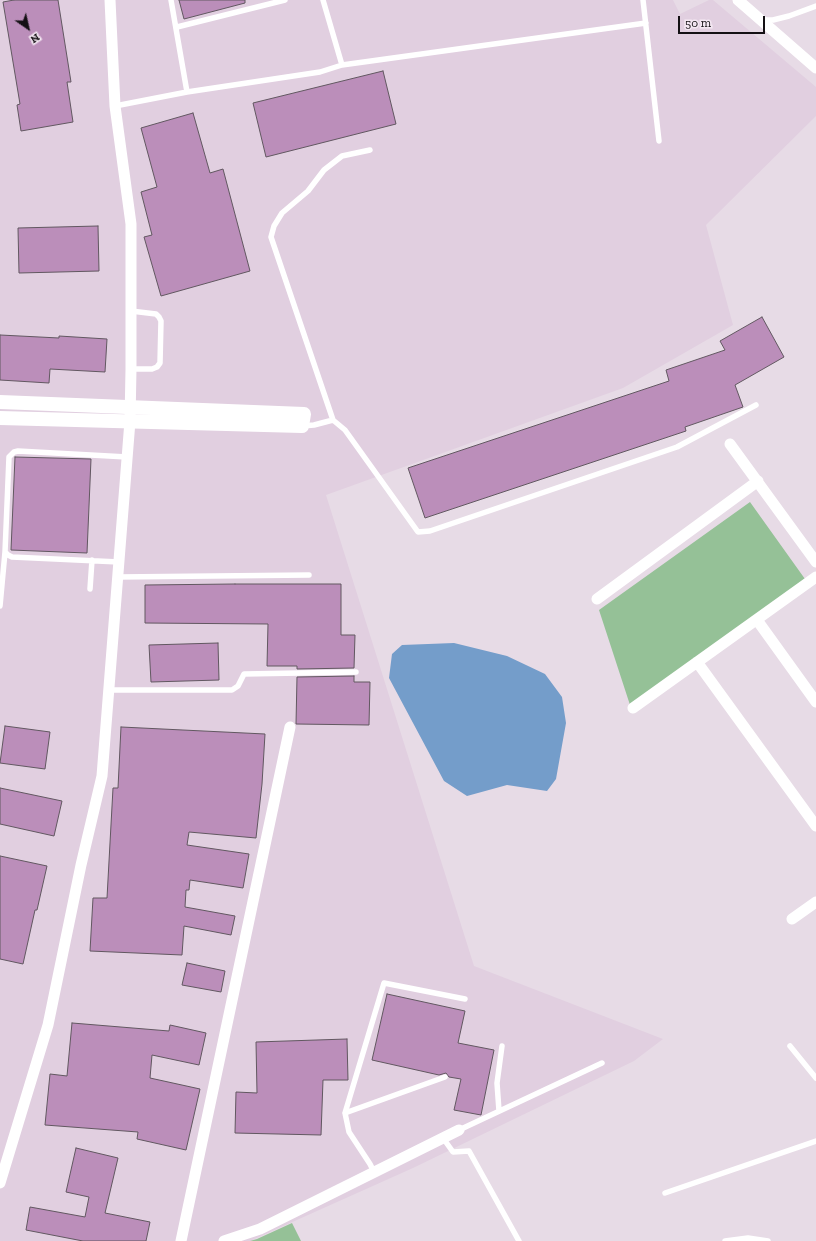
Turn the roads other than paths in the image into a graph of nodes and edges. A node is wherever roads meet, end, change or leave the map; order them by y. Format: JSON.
{"nodes":[{"id":1,"x":110,"y":0,"type":"edge"},
{"id":2,"x":171,"y":0,"type":"edge"},
{"id":3,"x":285,"y":0,"type":"edge"},
{"id":4,"x":323,"y":0,"type":"edge"},
{"id":5,"x":643,"y":0,"type":"edge"},
{"id":6,"x":740,"y":1,"type":"edge"},
{"id":7,"x":816,"y":6,"type":"edge"},
{"id":8,"x":762,"y":20,"type":"junction"},
{"id":9,"x":646,"y":23,"type":"junction"},
{"id":10,"x":177,"y":28,"type":"junction"},
{"id":11,"x":342,"y":65,"type":"junction"},
{"id":12,"x":816,"y":68,"type":"edge"},
{"id":13,"x":187,"y":92,"type":"junction"},
{"id":14,"x":115,"y":106,"type":"junction"},
{"id":15,"x":659,"y":141,"type":"dead end"},
{"id":16,"x":370,"y":150,"type":"dead end"},
{"id":17,"x":131,"y":310,"type":"junction"},
{"id":18,"x":131,"y":369,"type":"junction"},
{"id":19,"x":0,"y":402,"type":"edge"},
{"id":20,"x":756,"y":405,"type":"dead end"},
{"id":21,"x":130,"y":415,"type":"junction"},
{"id":22,"x":0,"y":418,"type":"edge"},
{"id":23,"x":303,"y":420,"type":"joint"},
{"id":24,"x":333,"y":420,"type":"junction"},
{"id":25,"x":730,"y":444,"type":"dead end"},
{"id":26,"x":127,"y":457,"type":"junction"},
{"id":27,"x":758,"y":481,"type":"junction"},
{"id":28,"x":5,"y":552,"type":"junction"},
{"id":29,"x":92,"y":560,"type":"junction"},
{"id":30,"x":119,"y":562,"type":"junction"},
{"id":31,"x":816,"y":562,"type":"edge"},
{"id":32,"x":309,"y":576,"type":"dead end"},
{"id":33,"x":118,"y":577,"type":"junction"},
{"id":34,"x":816,"y":577,"type":"edge"},
{"id":35,"x":90,"y":589,"type":"dead end"},
{"id":36,"x":597,"y":599,"type":"dead end"},
{"id":37,"x":0,"y":606,"type":"edge"},
{"id":38,"x":756,"y":620,"type":"junction"},
{"id":39,"x":697,"y":662,"type":"junction"},
{"id":40,"x":356,"y":672,"type":"dead end"},
{"id":41,"x":109,"y":690,"type":"junction"},
{"id":42,"x":816,"y":702,"type":"edge"},
{"id":43,"x":633,"y":708,"type":"dead end"},
{"id":44,"x":290,"y":727,"type":"dead end"},
{"id":45,"x":816,"y":826,"type":"edge"},
{"id":46,"x":816,"y":902,"type":"edge"},
{"id":47,"x":792,"y":919,"type":"dead end"},
{"id":48,"x":465,"y":999,"type":"dead end"},
{"id":49,"x":502,"y":1046,"type":"dead end"},
{"id":50,"x":790,"y":1046,"type":"dead end"},
{"id":51,"x":602,"y":1063,"type":"dead end"},
{"id":52,"x":444,"y":1077,"type":"dead end"},
{"id":53,"x":816,"y":1078,"type":"edge"},
{"id":54,"x":499,"y":1111,"type":"junction"},
{"id":55,"x":345,"y":1113,"type":"junction"},
{"id":56,"x":459,"y":1130,"type":"joint"},
{"id":57,"x":443,"y":1138,"type":"junction"},
{"id":58,"x":816,"y":1141,"type":"edge"},
{"id":59,"x":374,"y":1172,"type":"junction"},
{"id":60,"x":0,"y":1183,"type":"edge"},
{"id":61,"x":665,"y":1193,"type":"dead end"},
{"id":62,"x":181,"y":1241,"type":"edge"},
{"id":63,"x":224,"y":1241,"type":"edge"},
{"id":64,"x":519,"y":1241,"type":"edge"},
{"id":65,"x":725,"y":1241,"type":"edge"},
{"id":66,"x":768,"y":1241,"type":"edge"}],
"edges":[{"from":1,"to":14,"type":"street"},
{"from":2,"to":10,"type":"lane"},
{"from":3,"to":10,"type":"lane"},
{"from":4,"to":11,"type":"lane"},
{"from":5,"to":9,"type":"lane"},
{"from":6,"to":8,"type":"street"},
{"from":7,"to":8,"type":"lane"},
{"from":8,"to":12,"type":"street"},
{"from":9,"to":11,"type":"lane"},
{"from":9,"to":15,"type":"lane"},
{"from":10,"to":13,"type":"lane"},
{"from":11,"to":13,"type":"lane"},
{"from":13,"to":14,"type":"lane"},
{"from":14,"to":17,"type":"street"},
{"from":16,"to":24,"type":"lane"},
{"from":17,"to":18,"type":"street"},
{"from":17,"to":18,"type":"lane"},
{"from":18,"to":21,"type":"street"},
{"from":19,"to":21,"type":"street"},
{"from":20,"to":24,"type":"lane"},
{"from":21,"to":22,"type":"street"},
{"from":21,"to":23,"type":"street"},
{"from":21,"to":26,"type":"street"},
{"from":23,"to":24,"type":"lane"},
{"from":25,"to":27,"type":"street"},
{"from":26,"to":28,"type":"lane"},
{"from":26,"to":30,"type":"street"},
{"from":27,"to":31,"type":"street"},
{"from":27,"to":36,"type":"street"},
{"from":28,"to":29,"type":"lane"},
{"from":28,"to":37,"type":"lane"},
{"from":29,"to":30,"type":"lane"},
{"from":29,"to":35,"type":"lane"},
{"from":30,"to":33,"type":"street"},
{"from":32,"to":33,"type":"lane"},
{"from":33,"to":41,"type":"street"},
{"from":34,"to":38,"type":"street"},
{"from":38,"to":39,"type":"street"},
{"from":38,"to":42,"type":"street"},
{"from":39,"to":43,"type":"street"},
{"from":39,"to":45,"type":"street"},
{"from":40,"to":41,"type":"lane"},
{"from":41,"to":60,"type":"street"},
{"from":44,"to":62,"type":"street"},
{"from":46,"to":47,"type":"street"},
{"from":48,"to":55,"type":"lane"},
{"from":49,"to":54,"type":"lane"},
{"from":50,"to":53,"type":"lane"},
{"from":51,"to":54,"type":"lane"},
{"from":52,"to":55,"type":"lane"},
{"from":54,"to":56,"type":"lane"},
{"from":55,"to":59,"type":"lane"},
{"from":56,"to":57,"type":"street"},
{"from":57,"to":59,"type":"street"},
{"from":57,"to":64,"type":"lane"},
{"from":58,"to":61,"type":"lane"},
{"from":59,"to":63,"type":"street"},
{"from":65,"to":66,"type":"lane"}]}
